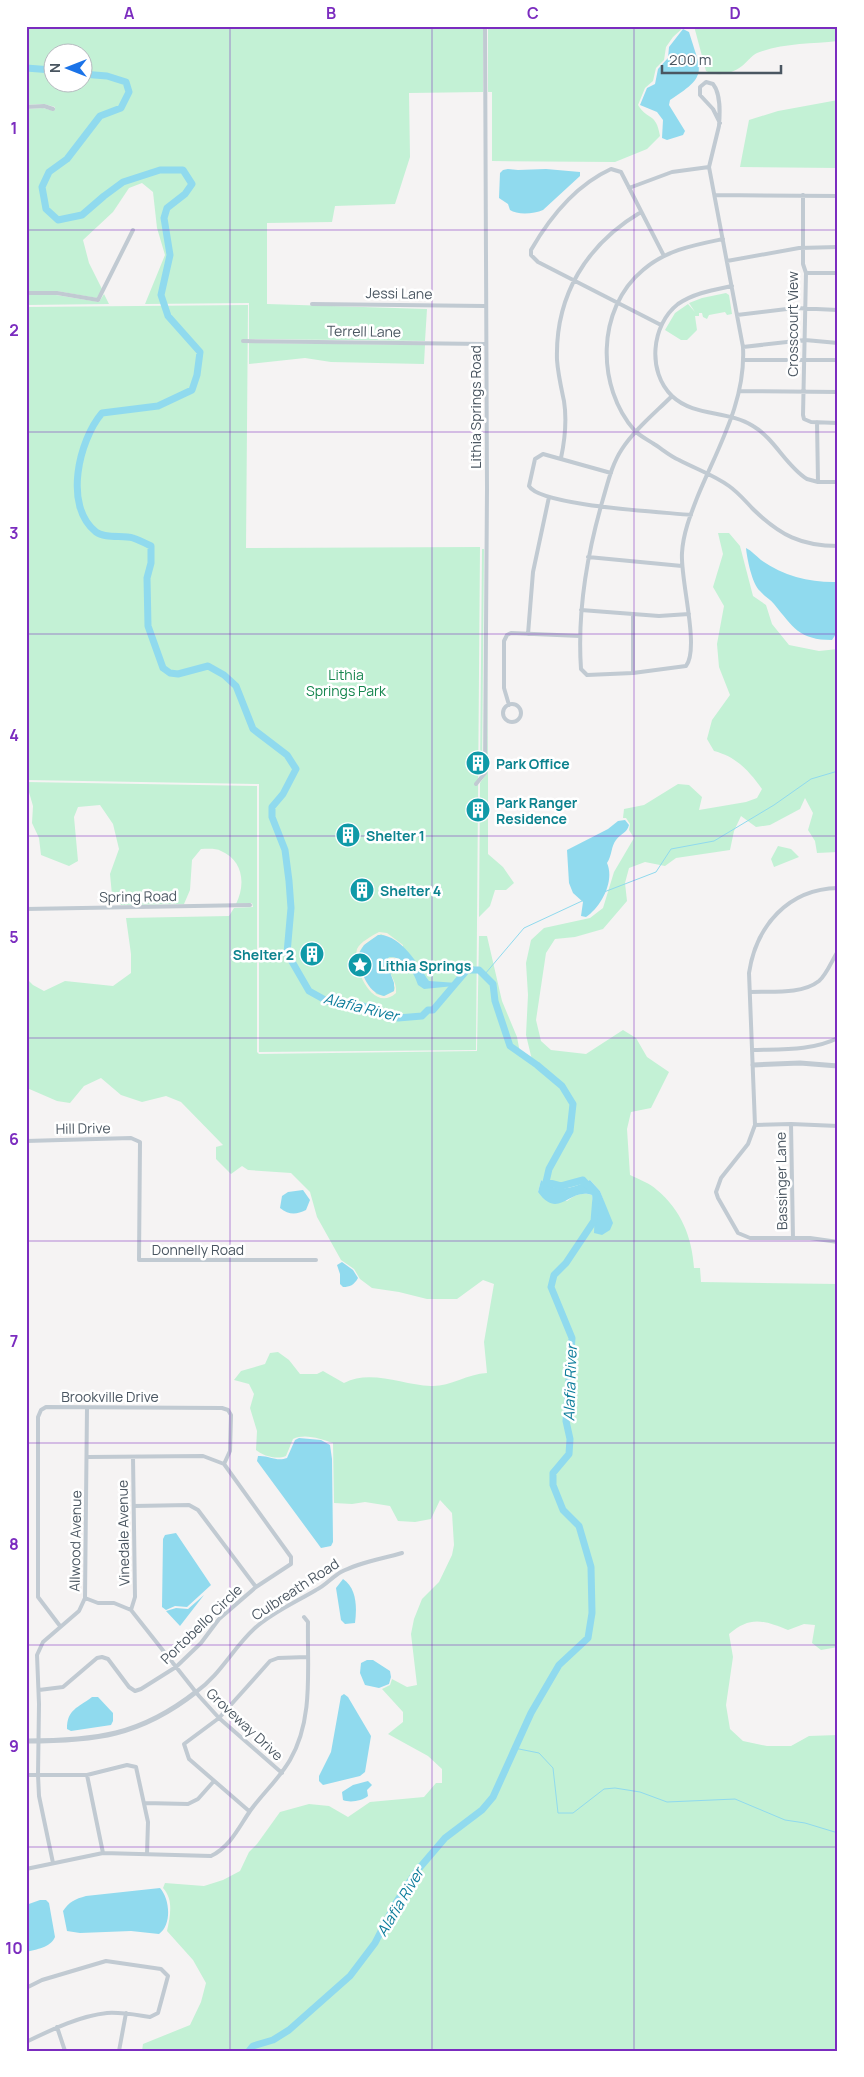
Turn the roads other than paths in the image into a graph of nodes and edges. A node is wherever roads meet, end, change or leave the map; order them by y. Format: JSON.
{"nodes":[{"id":1,"x":485,"y":26,"type":"edge"},
{"id":2,"x":26,"y":107,"type":"edge"},
{"id":3,"x":53,"y":109,"type":"dead end"},
{"id":4,"x":720,"y":123,"type":"junction"},
{"id":5,"x":709,"y":167,"type":"junction"},
{"id":6,"x":629,"y":188,"type":"junction"},
{"id":7,"x":715,"y":195,"type":"junction"},
{"id":8,"x":803,"y":195,"type":"junction"},
{"id":9,"x":838,"y":196,"type":"edge"},
{"id":10,"x":641,"y":212,"type":"junction"},
{"id":11,"x":133,"y":230,"type":"dead end"},
{"id":12,"x":723,"y":239,"type":"junction"},
{"id":13,"x":803,"y":247,"type":"junction"},
{"id":14,"x":838,"y":248,"type":"edge"},
{"id":15,"x":664,"y":256,"type":"junction"},
{"id":16,"x":727,"y":261,"type":"junction"},
{"id":17,"x":806,"y":273,"type":"junction"},
{"id":18,"x":838,"y":273,"type":"edge"},
{"id":19,"x":574,"y":280,"type":"junction"},
{"id":20,"x":732,"y":286,"type":"junction"},
{"id":21,"x":26,"y":293,"type":"edge"},
{"id":22,"x":618,"y":302,"type":"junction"},
{"id":23,"x":312,"y":304,"type":"dead end"},
{"id":24,"x":485,"y":306,"type":"junction"},
{"id":25,"x":805,"y":308,"type":"junction"},
{"id":26,"x":838,"y":310,"type":"edge"},
{"id":27,"x":737,"y":315,"type":"junction"},
{"id":28,"x":661,"y":325,"type":"junction"},
{"id":29,"x":805,"y":340,"type":"junction"},
{"id":30,"x":243,"y":341,"type":"dead end"},
{"id":31,"x":838,"y":343,"type":"edge"},
{"id":32,"x":485,"y":344,"type":"junction"},
{"id":33,"x":743,"y":347,"type":"junction"},
{"id":34,"x":744,"y":360,"type":"junction"},
{"id":35,"x":804,"y":360,"type":"junction"},
{"id":36,"x":838,"y":360,"type":"edge"},
{"id":37,"x":739,"y":391,"type":"junction"},
{"id":38,"x":804,"y":392,"type":"junction"},
{"id":39,"x":838,"y":392,"type":"edge"},
{"id":40,"x":672,"y":396,"type":"junction"},
{"id":41,"x":733,"y":418,"type":"junction"},
{"id":42,"x":817,"y":422,"type":"junction"},
{"id":43,"x":838,"y":422,"type":"edge"},
{"id":44,"x":636,"y":431,"type":"junction"},
{"id":45,"x":561,"y":458,"type":"junction"},
{"id":46,"x":611,"y":473,"type":"junction"},
{"id":47,"x":707,"y":474,"type":"junction"},
{"id":48,"x":818,"y":482,"type":"junction"},
{"id":49,"x":838,"y":482,"type":"edge"},
{"id":50,"x":549,"y":497,"type":"junction"},
{"id":51,"x":601,"y":507,"type":"junction"},
{"id":52,"x":691,"y":515,"type":"junction"},
{"id":53,"x":838,"y":546,"type":"edge"},
{"id":54,"x":588,"y":558,"type":"junction"},
{"id":55,"x":682,"y":566,"type":"junction"},
{"id":56,"x":581,"y":610,"type":"junction"},
{"id":57,"x":689,"y":614,"type":"junction"},
{"id":58,"x":633,"y":615,"type":"junction"},
{"id":59,"x":528,"y":634,"type":"junction"},
{"id":60,"x":580,"y":636,"type":"junction"},
{"id":61,"x":633,"y":673,"type":"junction"},
{"id":62,"x":509,"y":704,"type":"junction"},
{"id":63,"x":476,"y":784,"type":"dead end"},
{"id":64,"x":838,"y":888,"type":"edge"},
{"id":65,"x":250,"y":905,"type":"dead end"},
{"id":66,"x":26,"y":909,"type":"edge"},
{"id":67,"x":838,"y":951,"type":"edge"},
{"id":68,"x":750,"y":992,"type":"junction"},
{"id":69,"x":838,"y":1038,"type":"edge"},
{"id":70,"x":752,"y":1050,"type":"junction"},
{"id":71,"x":753,"y":1066,"type":"junction"},
{"id":72,"x":838,"y":1066,"type":"edge"},
{"id":73,"x":791,"y":1124,"type":"junction"},
{"id":74,"x":755,"y":1125,"type":"junction"},
{"id":75,"x":838,"y":1126,"type":"edge"},
{"id":76,"x":26,"y":1141,"type":"edge"},
{"id":77,"x":140,"y":1142,"type":"joint"},
{"id":78,"x":793,"y":1238,"type":"junction"},
{"id":79,"x":838,"y":1242,"type":"edge"},
{"id":80,"x":316,"y":1260,"type":"dead end"},
{"id":81,"x":87,"y":1408,"type":"junction"},
{"id":82,"x":133,"y":1457,"type":"junction"},
{"id":83,"x":88,"y":1458,"type":"junction"},
{"id":84,"x":224,"y":1464,"type":"junction"},
{"id":85,"x":134,"y":1506,"type":"junction"},
{"id":86,"x":402,"y":1553,"type":"dead end"},
{"id":87,"x":256,"y":1587,"type":"junction"},
{"id":88,"x":86,"y":1598,"type":"junction"},
{"id":89,"x":131,"y":1610,"type":"junction"},
{"id":90,"x":304,"y":1617,"type":"dead end"},
{"id":91,"x":60,"y":1626,"type":"junction"},
{"id":92,"x":307,"y":1657,"type":"junction"},
{"id":93,"x":176,"y":1667,"type":"junction"},
{"id":94,"x":38,"y":1690,"type":"junction"},
{"id":95,"x":196,"y":1692,"type":"junction"},
{"id":96,"x":219,"y":1718,"type":"junction"},
{"id":97,"x":26,"y":1741,"type":"edge"},
{"id":98,"x":39,"y":1741,"type":"junction"},
{"id":99,"x":282,"y":1773,"type":"junction"},
{"id":100,"x":86,"y":1774,"type":"junction"},
{"id":101,"x":26,"y":1775,"type":"edge"},
{"id":102,"x":38,"y":1775,"type":"junction"},
{"id":103,"x":214,"y":1781,"type":"junction"},
{"id":104,"x":145,"y":1803,"type":"junction"},
{"id":105,"x":249,"y":1812,"type":"junction"},
{"id":106,"x":103,"y":1853,"type":"junction"},
{"id":107,"x":147,"y":1854,"type":"junction"},
{"id":108,"x":53,"y":1863,"type":"junction"},
{"id":109,"x":26,"y":1869,"type":"edge"},
{"id":110,"x":26,"y":1988,"type":"edge"},
{"id":111,"x":126,"y":2013,"type":"junction"},
{"id":112,"x":57,"y":2027,"type":"junction"},
{"id":113,"x":26,"y":2042,"type":"edge"},
{"id":114,"x":65,"y":2051,"type":"edge"},
{"id":115,"x":119,"y":2051,"type":"edge"}],
"edges":[{"from":1,"to":24,"type":"street","name":"Lithia Springs Road"},
{"from":2,"to":3,"type":"street"},
{"from":4,"to":4,"type":"street"},
{"from":4,"to":5,"type":"street"},
{"from":5,"to":6,"type":"street"},
{"from":5,"to":7,"type":"street"},
{"from":6,"to":10,"type":"street"},
{"from":6,"to":19,"type":"street"},
{"from":7,"to":8,"type":"street"},
{"from":7,"to":12,"type":"street"},
{"from":8,"to":9,"type":"street"},
{"from":8,"to":13,"type":"street","name":"Crosscourt View"},
{"from":10,"to":15,"type":"street"},
{"from":10,"to":19,"type":"street"},
{"from":11,"to":21,"type":"street"},
{"from":12,"to":15,"type":"street"},
{"from":12,"to":16,"type":"street"},
{"from":13,"to":14,"type":"street"},
{"from":13,"to":16,"type":"street"},
{"from":13,"to":17,"type":"street","name":"Crosscourt View"},
{"from":15,"to":22,"type":"street"},
{"from":16,"to":20,"type":"street"},
{"from":17,"to":18,"type":"street"},
{"from":17,"to":25,"type":"street","name":"Crosscourt View"},
{"from":19,"to":22,"type":"street"},
{"from":19,"to":45,"type":"street"},
{"from":20,"to":27,"type":"street"},
{"from":20,"to":28,"type":"street"},
{"from":22,"to":28,"type":"street"},
{"from":22,"to":44,"type":"street"},
{"from":23,"to":24,"type":"street","name":"Jessi Lane"},
{"from":24,"to":32,"type":"street","name":"Lithia Springs Road"},
{"from":25,"to":26,"type":"street"},
{"from":25,"to":27,"type":"street"},
{"from":25,"to":29,"type":"street","name":"Crosscourt View"},
{"from":27,"to":33,"type":"street"},
{"from":28,"to":40,"type":"street"},
{"from":29,"to":31,"type":"street"},
{"from":29,"to":33,"type":"street"},
{"from":29,"to":35,"type":"street","name":"Crosscourt View"},
{"from":30,"to":32,"type":"street","name":"Terrell Lane"},
{"from":32,"to":63,"type":"street","name":"Lithia Springs Road"},
{"from":33,"to":34,"type":"street"},
{"from":34,"to":35,"type":"street"},
{"from":34,"to":37,"type":"street"},
{"from":35,"to":36,"type":"street"},
{"from":35,"to":38,"type":"street","name":"Crosscourt View"},
{"from":37,"to":38,"type":"street"},
{"from":37,"to":41,"type":"street"},
{"from":38,"to":39,"type":"street"},
{"from":38,"to":42,"type":"street","name":"Crosscourt View"},
{"from":40,"to":41,"type":"street"},
{"from":40,"to":44,"type":"street"},
{"from":41,"to":47,"type":"street"},
{"from":41,"to":48,"type":"street"},
{"from":42,"to":43,"type":"street"},
{"from":42,"to":48,"type":"street"},
{"from":44,"to":46,"type":"street"},
{"from":44,"to":47,"type":"street"},
{"from":45,"to":46,"type":"street"},
{"from":45,"to":50,"type":"street"},
{"from":46,"to":51,"type":"street"},
{"from":47,"to":52,"type":"street"},
{"from":47,"to":53,"type":"street"},
{"from":48,"to":49,"type":"street"},
{"from":50,"to":51,"type":"street"},
{"from":50,"to":59,"type":"street"},
{"from":51,"to":52,"type":"street"},
{"from":51,"to":54,"type":"street"},
{"from":52,"to":55,"type":"street"},
{"from":54,"to":55,"type":"street"},
{"from":54,"to":56,"type":"street"},
{"from":55,"to":57,"type":"street"},
{"from":56,"to":58,"type":"street"},
{"from":56,"to":60,"type":"street"},
{"from":57,"to":58,"type":"street"},
{"from":57,"to":61,"type":"street"},
{"from":58,"to":61,"type":"street"},
{"from":59,"to":60,"type":"street"},
{"from":59,"to":62,"type":"street"},
{"from":60,"to":61,"type":"street"},
{"from":62,"to":62,"type":"street"},
{"from":64,"to":68,"type":"street"},
{"from":65,"to":66,"type":"street","name":"Spring Road"},
{"from":67,"to":68,"type":"street"},
{"from":68,"to":70,"type":"street"},
{"from":69,"to":70,"type":"street"},
{"from":70,"to":71,"type":"street"},
{"from":71,"to":72,"type":"street"},
{"from":71,"to":74,"type":"street"},
{"from":73,"to":74,"type":"street"},
{"from":73,"to":75,"type":"street"},
{"from":73,"to":78,"type":"street","name":"Bassinger Lane"},
{"from":74,"to":78,"type":"street"},
{"from":76,"to":77,"type":"street","name":"Hill Drive"},
{"from":77,"to":80,"type":"street","name":"Donnelly Road"},
{"from":78,"to":79,"type":"street"},
{"from":81,"to":83,"type":"street","name":"Allwood Avenue"},
{"from":81,"to":84,"type":"street","name":"Brookville Drive"},
{"from":81,"to":91,"type":"street","name":"Brookville Drive"},
{"from":82,"to":83,"type":"street"},
{"from":82,"to":84,"type":"street"},
{"from":82,"to":85,"type":"street","name":"Vinedale Avenue"},
{"from":83,"to":88,"type":"street","name":"Allwood Avenue"},
{"from":84,"to":87,"type":"street","name":"Portobello Circle"},
{"from":85,"to":87,"type":"street"},
{"from":85,"to":89,"type":"street","name":"Vinedale Avenue"},
{"from":86,"to":95,"type":"street","name":"Culbreath Road"},
{"from":87,"to":93,"type":"street","name":"Portobello Circle"},
{"from":88,"to":89,"type":"street"},
{"from":88,"to":91,"type":"street","name":"Allwood Avenue"},
{"from":89,"to":93,"type":"street","name":"Groveway Drive"},
{"from":90,"to":92,"type":"street"},
{"from":91,"to":94,"type":"street","name":"Allwood Avenue"},
{"from":92,"to":96,"type":"street"},
{"from":92,"to":99,"type":"street"},
{"from":93,"to":94,"type":"street","name":"Portobello Circle"},
{"from":93,"to":95,"type":"street","name":"Groveway Drive"},
{"from":94,"to":98,"type":"street","name":"Allwood Avenue"},
{"from":95,"to":96,"type":"street","name":"Groveway Drive"},
{"from":95,"to":98,"type":"street","name":"Culbreath Road"},
{"from":96,"to":99,"type":"street","name":"Groveway Drive"},
{"from":96,"to":103,"type":"street"},
{"from":97,"to":98,"type":"street","name":"Culbreath Road"},
{"from":98,"to":102,"type":"street","name":"Allwood Avenue"},
{"from":99,"to":105,"type":"street"},
{"from":100,"to":102,"type":"street"},
{"from":100,"to":104,"type":"street"},
{"from":100,"to":106,"type":"street"},
{"from":101,"to":102,"type":"street"},
{"from":102,"to":108,"type":"street","name":"Allwood Avenue"},
{"from":103,"to":104,"type":"street"},
{"from":103,"to":105,"type":"street"},
{"from":104,"to":107,"type":"street"},
{"from":105,"to":107,"type":"street"},
{"from":106,"to":107,"type":"street"},
{"from":106,"to":108,"type":"street"},
{"from":108,"to":109,"type":"street"},
{"from":110,"to":111,"type":"street"},
{"from":111,"to":112,"type":"street"},
{"from":111,"to":115,"type":"street"},
{"from":112,"to":113,"type":"street"},
{"from":112,"to":114,"type":"street"}]}
